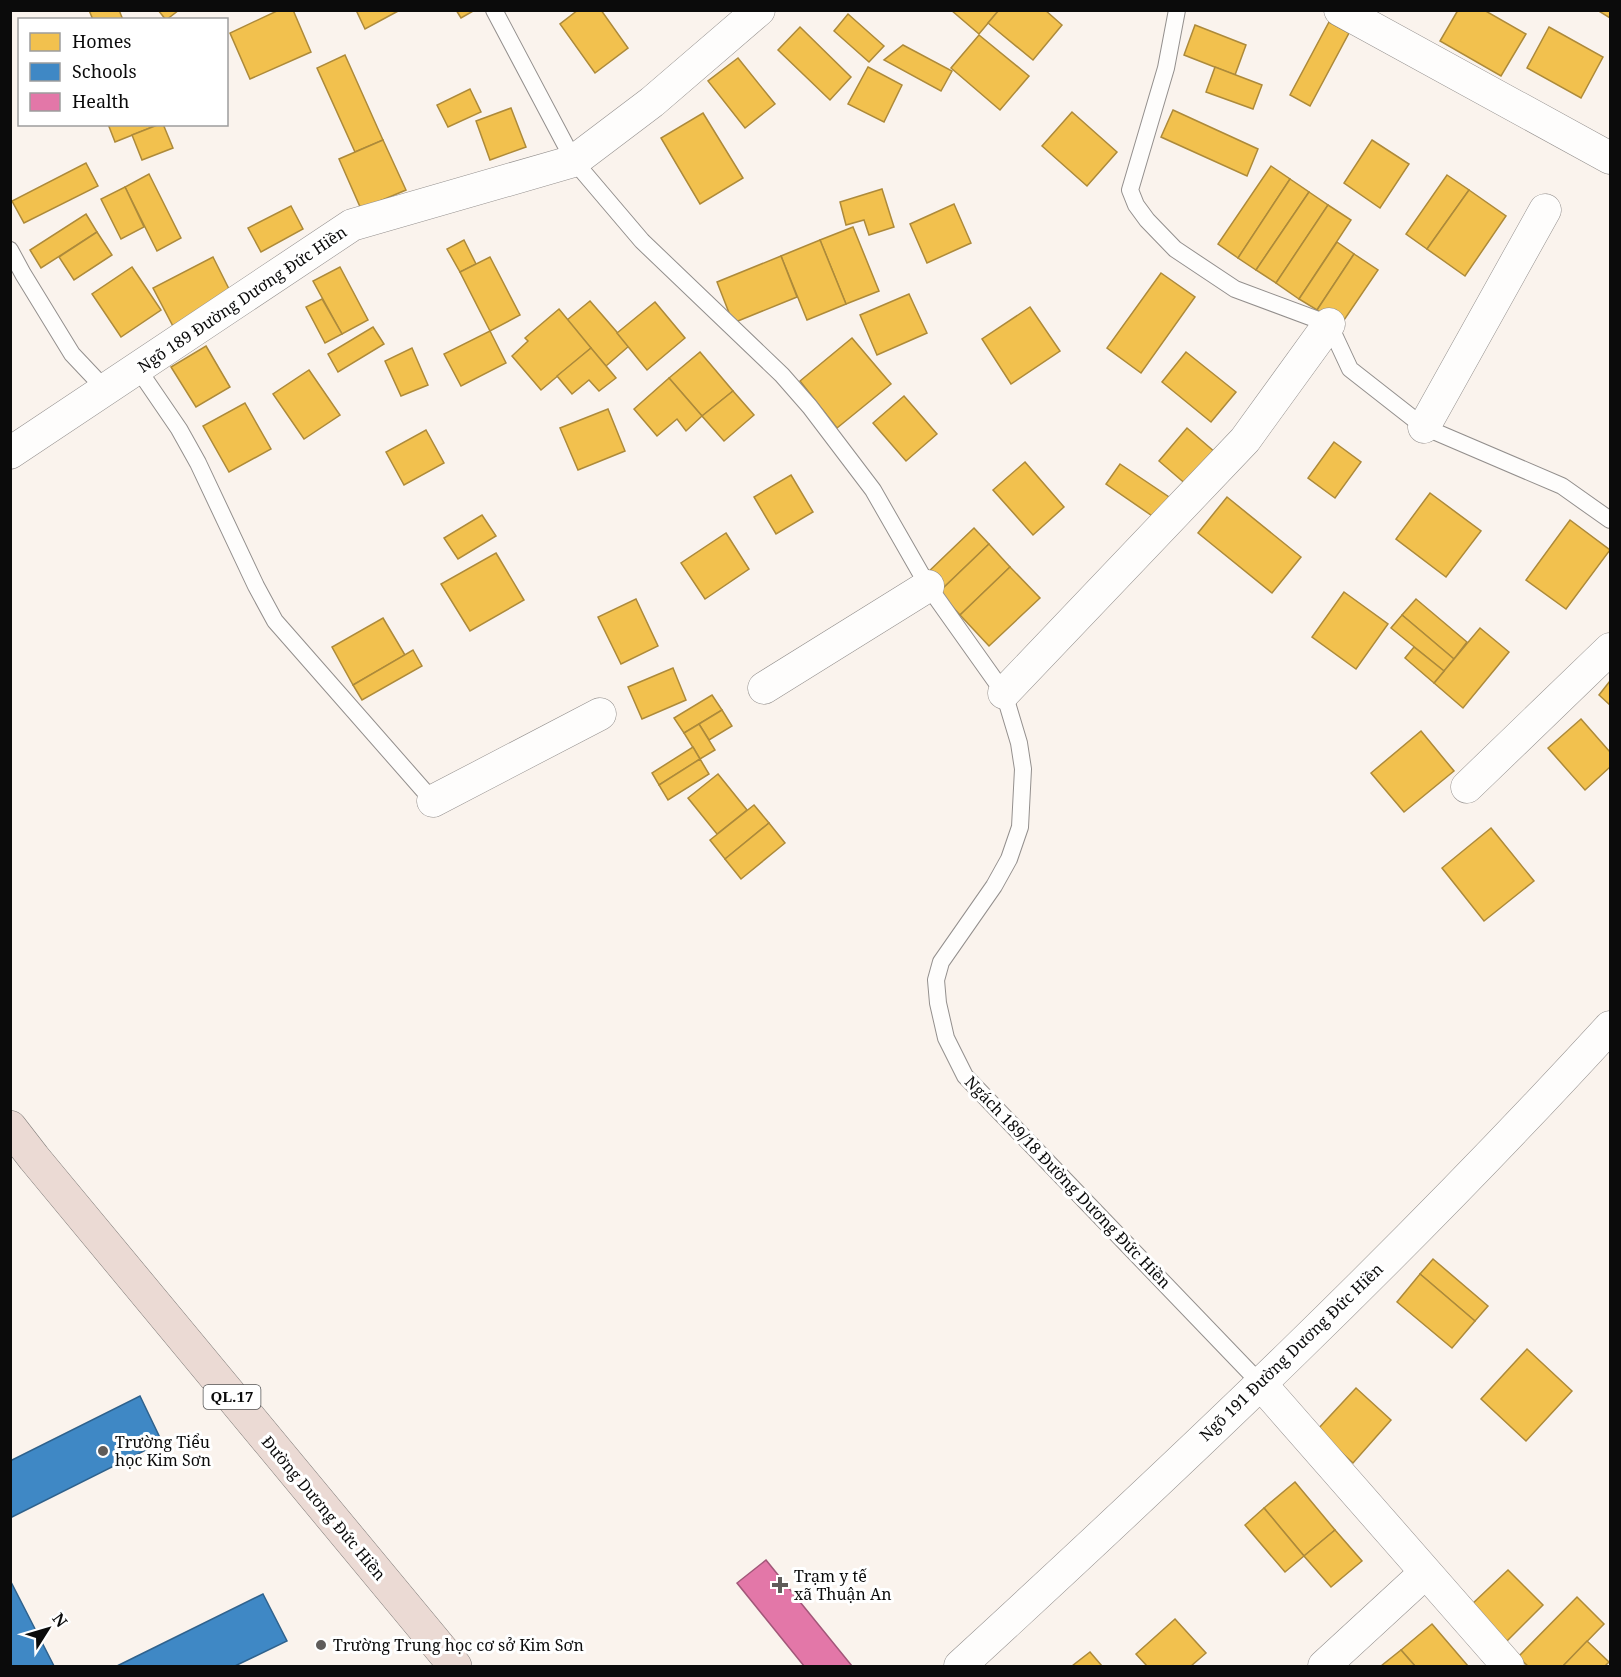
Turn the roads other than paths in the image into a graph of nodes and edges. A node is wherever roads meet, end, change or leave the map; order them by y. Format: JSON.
{"nodes":[{"id":1,"x":494,"y":10,"type":"edge"},
{"id":2,"x":759,"y":10,"type":"edge"},
{"id":3,"x":1177,"y":10,"type":"edge"},
{"id":4,"x":1340,"y":10,"type":"edge"},
{"id":5,"x":1611,"y":158,"type":"edge"},
{"id":6,"x":574,"y":160,"type":"junction"},
{"id":7,"x":1545,"y":210,"type":"dead end"},
{"id":8,"x":10,"y":250,"type":"edge"},
{"id":9,"x":1329,"y":324,"type":"junction"},
{"id":10,"x":138,"y":369,"type":"junction"},
{"id":11,"x":106,"y":390,"type":"junction"},
{"id":12,"x":1424,"y":428,"type":"junction"},
{"id":13,"x":10,"y":453,"type":"edge"},
{"id":14,"x":1611,"y":520,"type":"edge"},
{"id":15,"x":928,"y":586,"type":"junction"},
{"id":16,"x":1611,"y":650,"type":"edge"},
{"id":17,"x":764,"y":688,"type":"dead end"},
{"id":18,"x":1004,"y":693,"type":"junction"},
{"id":19,"x":600,"y":714,"type":"dead end"},
{"id":20,"x":1467,"y":787,"type":"dead end"},
{"id":21,"x":433,"y":801,"type":"joint"},
{"id":22,"x":1611,"y":1027,"type":"edge"},
{"id":23,"x":10,"y":1127,"type":"edge"},
{"id":24,"x":1260,"y":1383,"type":"junction"},
{"id":25,"x":1425,"y":1573,"type":"junction"},
{"id":26,"x":455,"y":1666,"type":"edge"},
{"id":27,"x":960,"y":1666,"type":"edge"},
{"id":28,"x":1324,"y":1666,"type":"edge"},
{"id":29,"x":1508,"y":1666,"type":"edge"}],
"edges":[{"from":1,"to":6,"type":"lane","name":"Ngách 189/18 Đường Dương Đức Hiền"},
{"from":2,"to":6,"type":"street","name":"Ngõ 189 Đường Dương Đức Hiền"},
{"from":3,"to":9,"type":"lane"},
{"from":4,"to":5,"type":"street"},
{"from":6,"to":10,"type":"street","name":"Ngõ 189 Đường Dương Đức Hiền"},
{"from":6,"to":15,"type":"lane","name":"Ngách 189/18 Đường Dương Đức Hiền"},
{"from":7,"to":12,"type":"street"},
{"from":8,"to":11,"type":"lane"},
{"from":9,"to":12,"type":"lane"},
{"from":9,"to":18,"type":"street"},
{"from":10,"to":11,"type":"street","name":"Ngõ 189 Đường Dương Đức Hiền"},
{"from":10,"to":21,"type":"lane"},
{"from":11,"to":13,"type":"street","name":"Ngõ 189 Đường Dương Đức Hiền"},
{"from":12,"to":14,"type":"lane"},
{"from":15,"to":17,"type":"street"},
{"from":15,"to":18,"type":"lane","name":"Ngách 189/18 Đường Dương Đức Hiền"},
{"from":16,"to":20,"type":"street"},
{"from":18,"to":24,"type":"lane","name":"Ngách 189/18 Đường Dương Đức Hiền"},
{"from":19,"to":21,"type":"street"},
{"from":22,"to":24,"type":"street","name":"Ngõ 191 Đường Dương Đức Hiền"},
{"from":23,"to":26,"type":"highway","name":"Đường Dương Đức Hiền","number":"QL.17"},
{"from":24,"to":25,"type":"street"},
{"from":24,"to":27,"type":"street","name":"Ngõ 191 Đường Dương Đức Hiền"},
{"from":25,"to":28,"type":"street"},
{"from":25,"to":29,"type":"street"}]}
